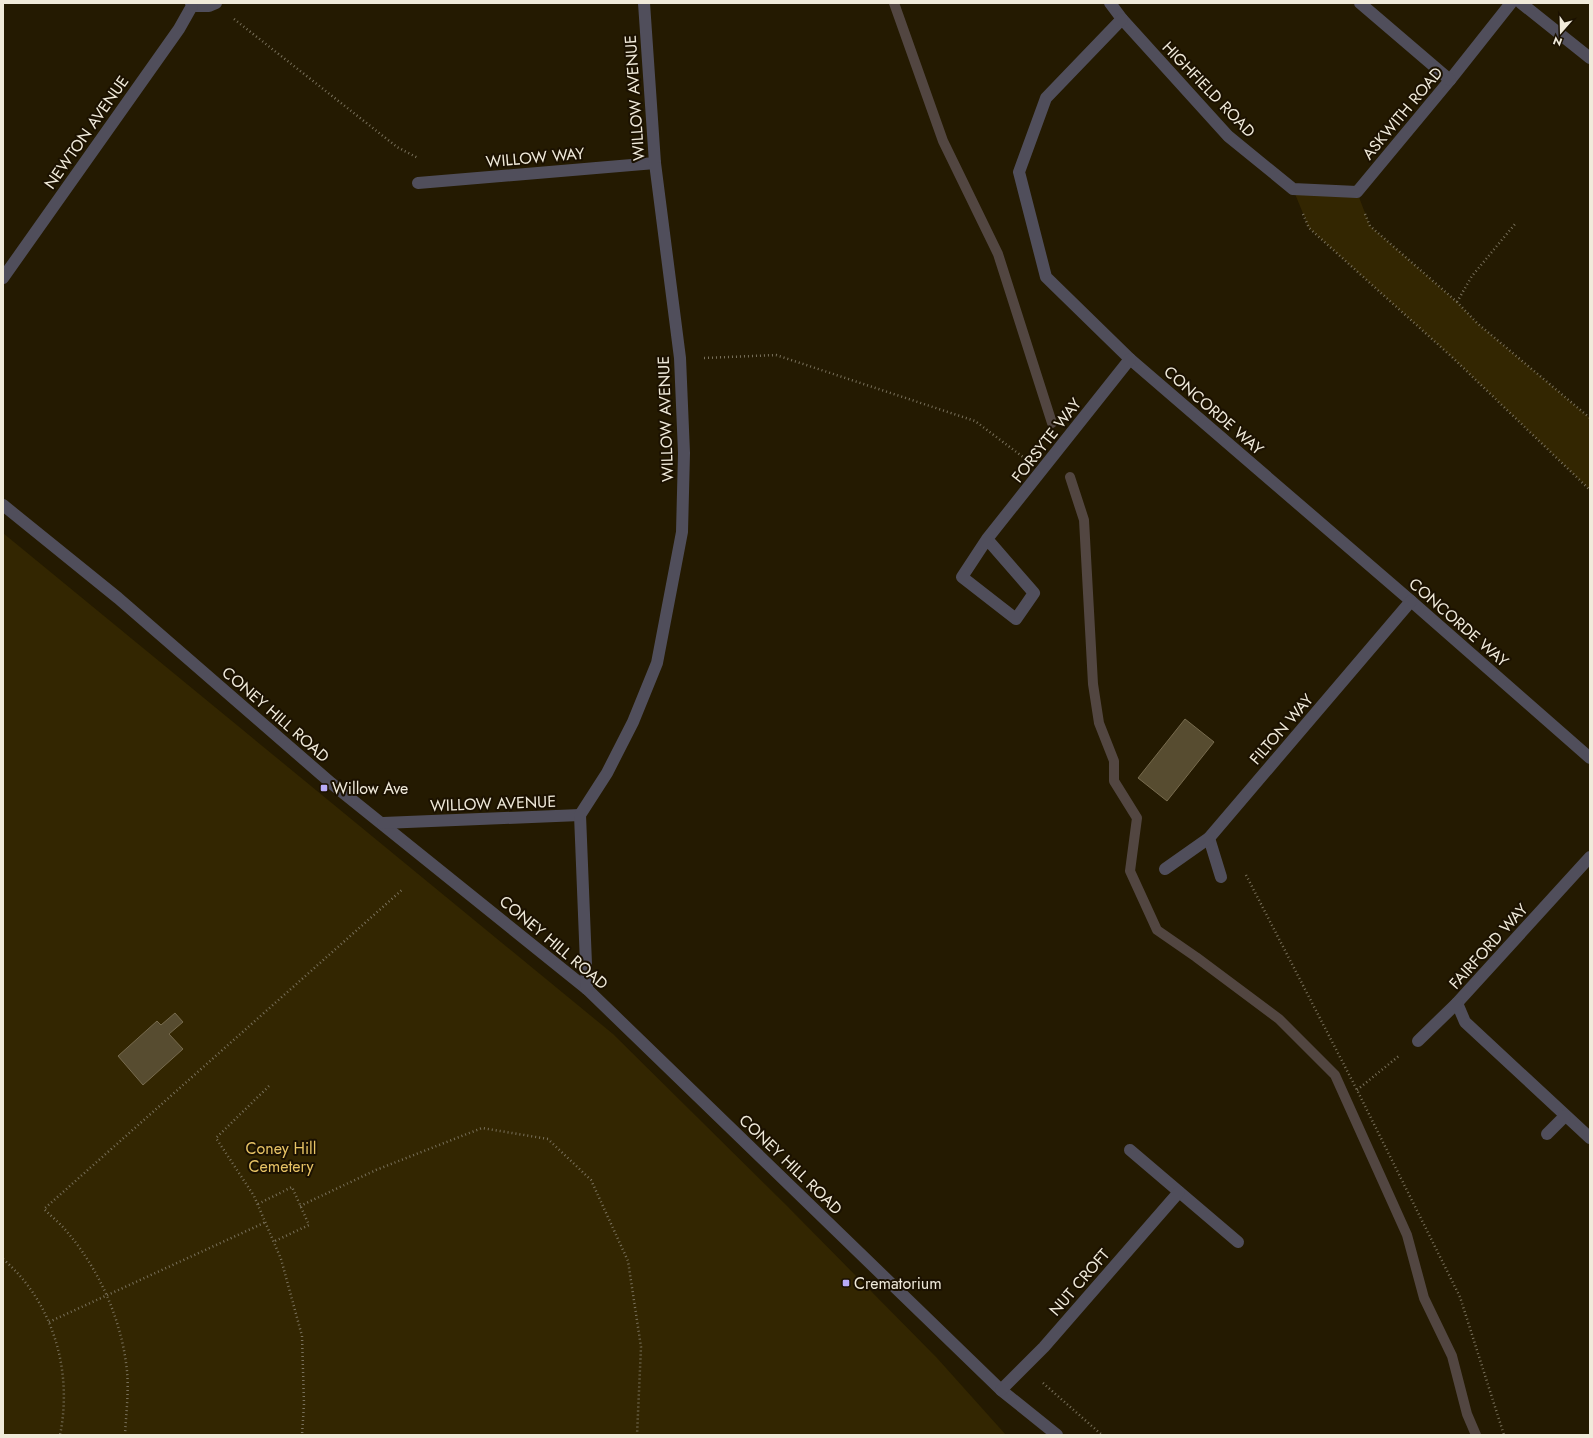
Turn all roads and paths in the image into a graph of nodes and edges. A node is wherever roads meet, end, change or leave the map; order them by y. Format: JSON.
{"nodes":[{"id":1,"x":644,"y":3,"type":"edge"},
{"id":2,"x":1110,"y":3,"type":"edge"},
{"id":3,"x":1360,"y":3,"type":"edge"},
{"id":4,"x":1511,"y":3,"type":"edge"},
{"id":5,"x":1521,"y":3,"type":"edge"},
{"id":6,"x":191,"y":4,"type":"edge"},
{"id":7,"x":212,"y":4,"type":"edge"},
{"id":8,"x":1122,"y":19,"type":"junction"},
{"id":9,"x":1590,"y":58,"type":"edge"},
{"id":10,"x":1450,"y":80,"type":"junction"},
{"id":11,"x":654,"y":163,"type":"junction"},
{"id":12,"x":457,"y":180,"type":"junction"},
{"id":13,"x":418,"y":183,"type":"dead end"},
{"id":14,"x":1292,"y":189,"type":"junction"},
{"id":15,"x":1357,"y":192,"type":"junction"},
{"id":16,"x":1515,"y":224,"type":"dead end"},
{"id":17,"x":3,"y":278,"type":"edge"},
{"id":18,"x":1457,"y":302,"type":"junction"},
{"id":19,"x":680,"y":358,"type":"junction"},
{"id":20,"x":1130,"y":359,"type":"junction"},
{"id":21,"x":1590,"y":418,"type":"edge"},
{"id":22,"x":1042,"y":472,"type":"junction"},
{"id":23,"x":1590,"y":490,"type":"edge"},
{"id":24,"x":3,"y":505,"type":"edge"},
{"id":25,"x":987,"y":539,"type":"junction"},
{"id":26,"x":1411,"y":601,"type":"junction"},
{"id":27,"x":1590,"y":758,"type":"edge"},
{"id":28,"x":580,"y":815,"type":"junction"},
{"id":29,"x":383,"y":823,"type":"junction"},
{"id":30,"x":1209,"y":838,"type":"junction"},
{"id":31,"x":1590,"y":857,"type":"edge"},
{"id":32,"x":1165,"y":869,"type":"dead end"},
{"id":33,"x":1221,"y":877,"type":"joint"},
{"id":34,"x":403,"y":888,"type":"dead end"},
{"id":35,"x":587,"y":989,"type":"junction"},
{"id":36,"x":1457,"y":1003,"type":"junction"},
{"id":37,"x":1418,"y":1041,"type":"joint"},
{"id":38,"x":269,"y":1086,"type":"dead end"},
{"id":39,"x":1357,"y":1090,"type":"junction"},
{"id":40,"x":1565,"y":1116,"type":"junction"},
{"id":41,"x":1547,"y":1134,"type":"dead end"},
{"id":42,"x":1590,"y":1138,"type":"edge"},
{"id":43,"x":1130,"y":1150,"type":"dead end"},
{"id":44,"x":1179,"y":1192,"type":"junction"},
{"id":45,"x":258,"y":1204,"type":"junction"},
{"id":46,"x":300,"y":1206,"type":"junction"},
{"id":47,"x":266,"y":1222,"type":"junction"},
{"id":48,"x":274,"y":1241,"type":"junction"},
{"id":49,"x":1238,"y":1242,"type":"dead end"},
{"id":50,"x":3,"y":1259,"type":"edge"},
{"id":51,"x":107,"y":1296,"type":"junction"},
{"id":52,"x":49,"y":1322,"type":"junction"},
{"id":53,"x":1024,"y":1367,"type":"junction"},
{"id":54,"x":1001,"y":1390,"type":"junction"},
{"id":55,"x":60,"y":1435,"type":"edge"},
{"id":56,"x":124,"y":1435,"type":"edge"},
{"id":57,"x":302,"y":1435,"type":"edge"},
{"id":58,"x":637,"y":1435,"type":"edge"},
{"id":59,"x":1057,"y":1435,"type":"edge"},
{"id":60,"x":1102,"y":1435,"type":"edge"},
{"id":61,"x":1504,"y":1435,"type":"edge"}],
"edges":[{"from":1,"to":11,"type":"street","name":"WILLOW AVENUE"},
{"from":2,"to":8,"type":"street","name":"HIGHFIELD ROAD"},
{"from":3,"to":10,"type":"street"},
{"from":4,"to":10,"type":"street","name":"ASKWITH ROAD"},
{"from":5,"to":9,"type":"street"},
{"from":6,"to":7,"type":"street"},
{"from":6,"to":17,"type":"street","name":"NEWTON AVENUE"},
{"from":7,"to":12,"type":"path"},
{"from":8,"to":14,"type":"street","name":"HIGHFIELD ROAD"},
{"from":8,"to":20,"type":"street","name":"CONCORDE WAY"},
{"from":10,"to":15,"type":"street","name":"ASKWITH ROAD"},
{"from":11,"to":12,"type":"street","name":"WILLOW WAY"},
{"from":11,"to":19,"type":"street","name":"WILLOW AVENUE"},
{"from":12,"to":13,"type":"street","name":"WILLOW WAY"},
{"from":14,"to":15,"type":"street"},
{"from":14,"to":23,"type":"path"},
{"from":15,"to":18,"type":"path"},
{"from":16,"to":18,"type":"path"},
{"from":18,"to":21,"type":"path"},
{"from":19,"to":22,"type":"path"},
{"from":19,"to":28,"type":"street","name":"WILLOW AVENUE"},
{"from":20,"to":22,"type":"street","name":"FORSYTE WAY"},
{"from":20,"to":26,"type":"street","name":"CONCORDE WAY"},
{"from":22,"to":25,"type":"street","name":"FORSYTE WAY"},
{"from":24,"to":29,"type":"street","name":"CONEY HILL ROAD"},
{"from":25,"to":25,"type":"street","name":"FORSYTE WAY"},
{"from":26,"to":27,"type":"street","name":"CONCORDE WAY"},
{"from":26,"to":30,"type":"street","name":"FILTON WAY"},
{"from":28,"to":29,"type":"street","name":"WILLOW AVENUE"},
{"from":28,"to":35,"type":"street","name":"WILLOW AVENUE"},
{"from":29,"to":35,"type":"street","name":"CONEY HILL ROAD"},
{"from":30,"to":32,"type":"street","name":"FILTON WAY"},
{"from":30,"to":33,"type":"street"},
{"from":31,"to":36,"type":"street","name":"FAIRFORD WAY"},
{"from":33,"to":39,"type":"path"},
{"from":34,"to":51,"type":"path"},
{"from":35,"to":54,"type":"street","name":"CONEY HILL ROAD"},
{"from":36,"to":37,"type":"street"},
{"from":36,"to":40,"type":"street","name":"FAIRFORD WAY"},
{"from":37,"to":39,"type":"path"},
{"from":38,"to":45,"type":"path"},
{"from":39,"to":61,"type":"path"},
{"from":40,"to":41,"type":"street"},
{"from":40,"to":42,"type":"street","name":"FAIRFORD WAY"},
{"from":43,"to":44,"type":"street"},
{"from":44,"to":49,"type":"street"},
{"from":44,"to":53,"type":"street","name":"NUT CROFT"},
{"from":45,"to":46,"type":"path"},
{"from":45,"to":47,"type":"path"},
{"from":46,"to":48,"type":"path"},
{"from":46,"to":58,"type":"path"},
{"from":47,"to":48,"type":"path"},
{"from":47,"to":51,"type":"path"},
{"from":48,"to":57,"type":"path"},
{"from":50,"to":52,"type":"path"},
{"from":51,"to":52,"type":"path"},
{"from":51,"to":56,"type":"path"},
{"from":52,"to":55,"type":"path"},
{"from":53,"to":54,"type":"street","name":"NUT CROFT"},
{"from":53,"to":60,"type":"path"},
{"from":54,"to":59,"type":"street","name":"CONEY HILL ROAD"}]}
